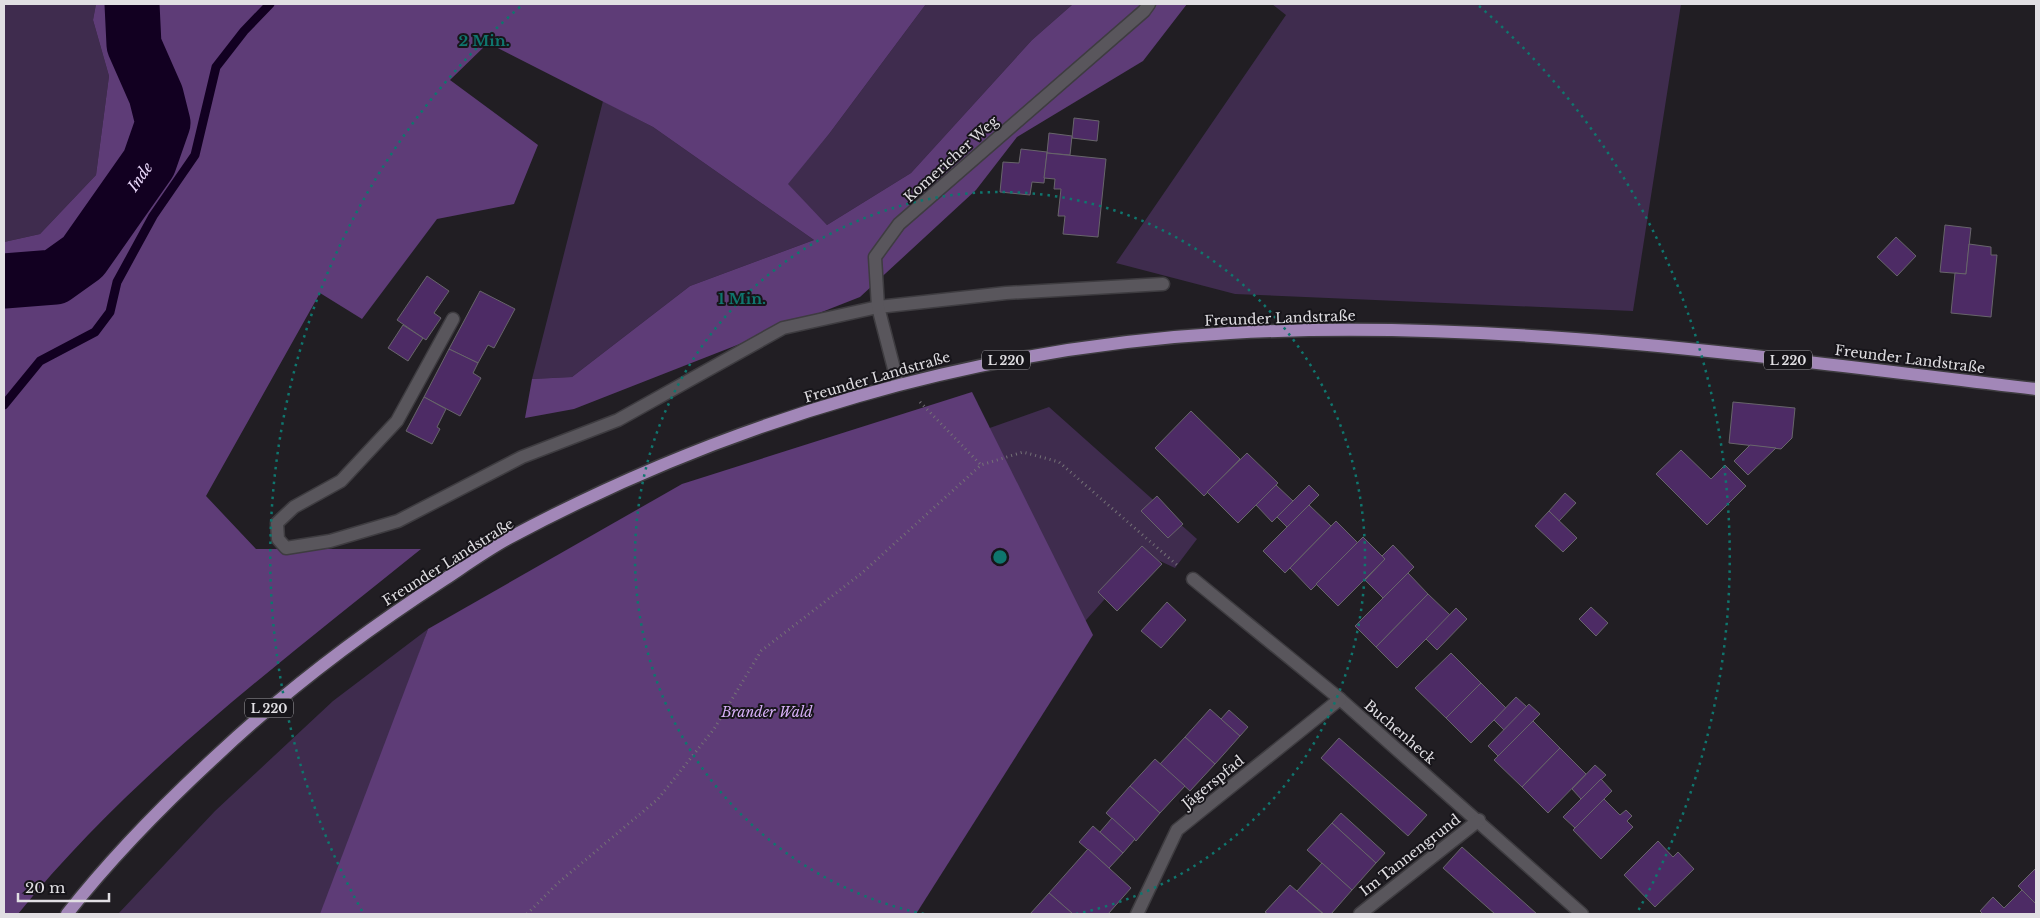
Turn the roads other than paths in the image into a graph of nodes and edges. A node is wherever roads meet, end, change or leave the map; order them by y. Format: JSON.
{"nodes":[{"id":1,"x":1149,"y":4,"type":"edge"},
{"id":2,"x":1163,"y":284,"type":"dead end"},
{"id":3,"x":878,"y":307,"type":"junction"},
{"id":4,"x":453,"y":319,"type":"dead end"},
{"id":5,"x":898,"y":384,"type":"junction"},
{"id":6,"x":2036,"y":389,"type":"edge"},
{"id":7,"x":1193,"y":579,"type":"road end"},
{"id":8,"x":1340,"y":699,"type":"junction"},
{"id":9,"x":1479,"y":820,"type":"junction"},
{"id":10,"x":67,"y":914,"type":"edge"},
{"id":11,"x":1137,"y":914,"type":"edge"},
{"id":12,"x":1360,"y":914,"type":"edge"},
{"id":13,"x":1582,"y":914,"type":"edge"}],
"edges":[{"from":1,"to":3,"type":"street","name":"Komericher Weg"},
{"from":2,"to":3,"type":"street"},
{"from":3,"to":4,"type":"street"},
{"from":3,"to":5,"type":"street","name":"Komericher Weg"},
{"from":5,"to":6,"type":"main road","name":"Freunder Landstraße","number":"L 220"},
{"from":5,"to":10,"type":"main road","name":"Freunder Landstraße","number":"L 220"},
{"from":7,"to":8,"type":"street","name":"Buchenheck"},
{"from":8,"to":9,"type":"street","name":"Buchenheck"},
{"from":8,"to":11,"type":"street","name":"Jägerspfad"},
{"from":9,"to":12,"type":"street","name":"Im Tannengrund"},
{"from":9,"to":13,"type":"street","name":"Buchenheck"}]}
